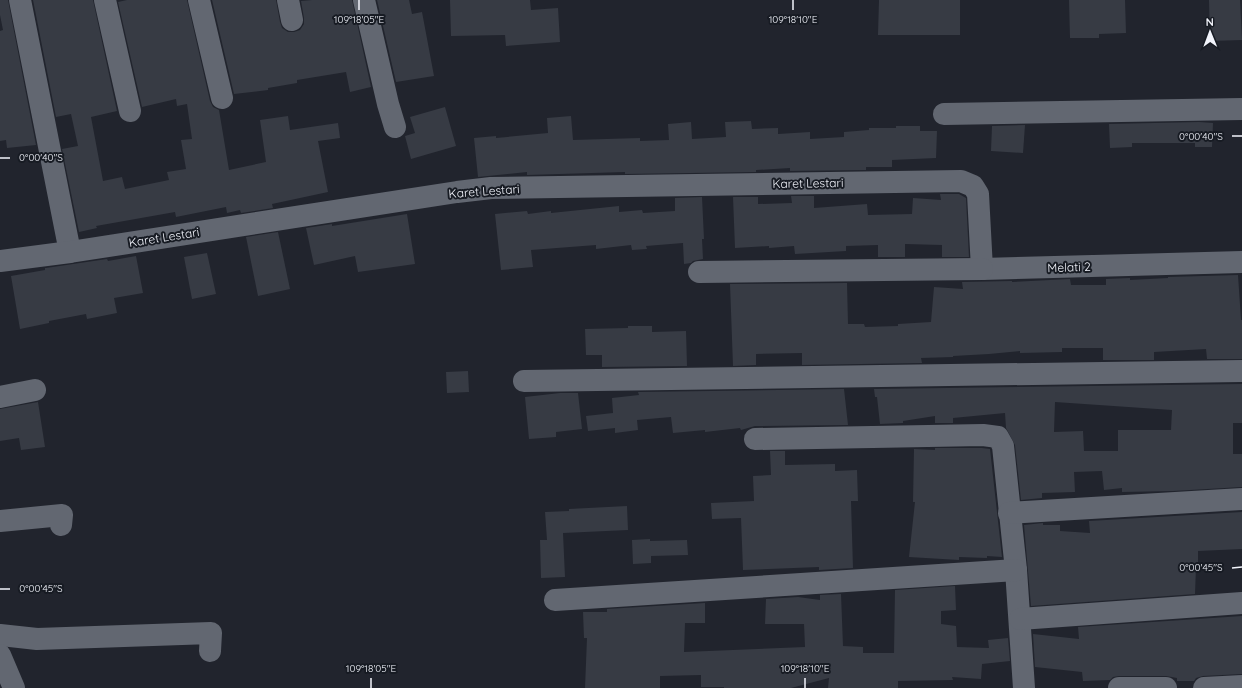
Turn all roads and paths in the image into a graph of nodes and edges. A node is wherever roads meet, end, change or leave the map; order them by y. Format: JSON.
{"nodes":[{"id":1,"x":20,"y":0,"type":"edge"},
{"id":2,"x":105,"y":0,"type":"edge"},
{"id":3,"x":199,"y":0,"type":"edge"},
{"id":4,"x":364,"y":0,"type":"edge"},
{"id":5,"x":222,"y":98,"type":"dead end"},
{"id":6,"x":1242,"y":109,"type":"edge"},
{"id":7,"x":130,"y":111,"type":"dead end"},
{"id":8,"x":944,"y":114,"type":"dead end"},
{"id":9,"x":395,"y":127,"type":"dead end"},
{"id":10,"x":70,"y":252,"type":"junction"},
{"id":11,"x":0,"y":261,"type":"edge"},
{"id":12,"x":1242,"y":262,"type":"edge"},
{"id":13,"x":982,"y":269,"type":"junction"},
{"id":14,"x":699,"y":272,"type":"dead end"},
{"id":15,"x":1242,"y":371,"type":"edge"},
{"id":16,"x":524,"y":381,"type":"dead end"},
{"id":17,"x":35,"y":390,"type":"dead end"},
{"id":18,"x":0,"y":397,"type":"edge"},
{"id":19,"x":755,"y":439,"type":"dead end"},
{"id":20,"x":1242,"y":499,"type":"edge"},
{"id":21,"x":1009,"y":513,"type":"junction"},
{"id":22,"x":0,"y":522,"type":"edge"},
{"id":23,"x":61,"y":525,"type":"dead end"},
{"id":24,"x":1016,"y":570,"type":"junction"},
{"id":25,"x":555,"y":600,"type":"dead end"},
{"id":26,"x":1242,"y":603,"type":"edge"},
{"id":27,"x":1020,"y":619,"type":"junction"},
{"id":28,"x":0,"y":635,"type":"edge"},
{"id":29,"x":210,"y":651,"type":"dead end"},
{"id":30,"x":0,"y":655,"type":"edge"},
{"id":31,"x":1242,"y":686,"type":"edge"},
{"id":32,"x":14,"y":688,"type":"edge"},
{"id":33,"x":1024,"y":688,"type":"edge"},
{"id":34,"x":1119,"y":688,"type":"edge"},
{"id":35,"x":1166,"y":688,"type":"edge"},
{"id":36,"x":1204,"y":688,"type":"edge"}],
"edges":[{"from":1,"to":10,"type":"street"},
{"from":2,"to":7,"type":"street"},
{"from":3,"to":5,"type":"street"},
{"from":4,"to":9,"type":"street"},
{"from":6,"to":8,"type":"street"},
{"from":10,"to":11,"type":"street","name":"Karet Lestari"},
{"from":10,"to":13,"type":"street","name":"Karet Lestari"},
{"from":12,"to":13,"type":"street","name":"Melati 2"},
{"from":13,"to":14,"type":"street","name":"Melati 2"},
{"from":15,"to":16,"type":"street"},
{"from":17,"to":18,"type":"street"},
{"from":19,"to":21,"type":"street"},
{"from":20,"to":21,"type":"street"},
{"from":21,"to":24,"type":"street"},
{"from":22,"to":23,"type":"street"},
{"from":24,"to":25,"type":"street"},
{"from":24,"to":27,"type":"street"},
{"from":26,"to":27,"type":"street"},
{"from":27,"to":33,"type":"street"},
{"from":28,"to":29,"type":"street"},
{"from":30,"to":32,"type":"street"},
{"from":31,"to":36,"type":"street"},
{"from":34,"to":35,"type":"street"}]}
